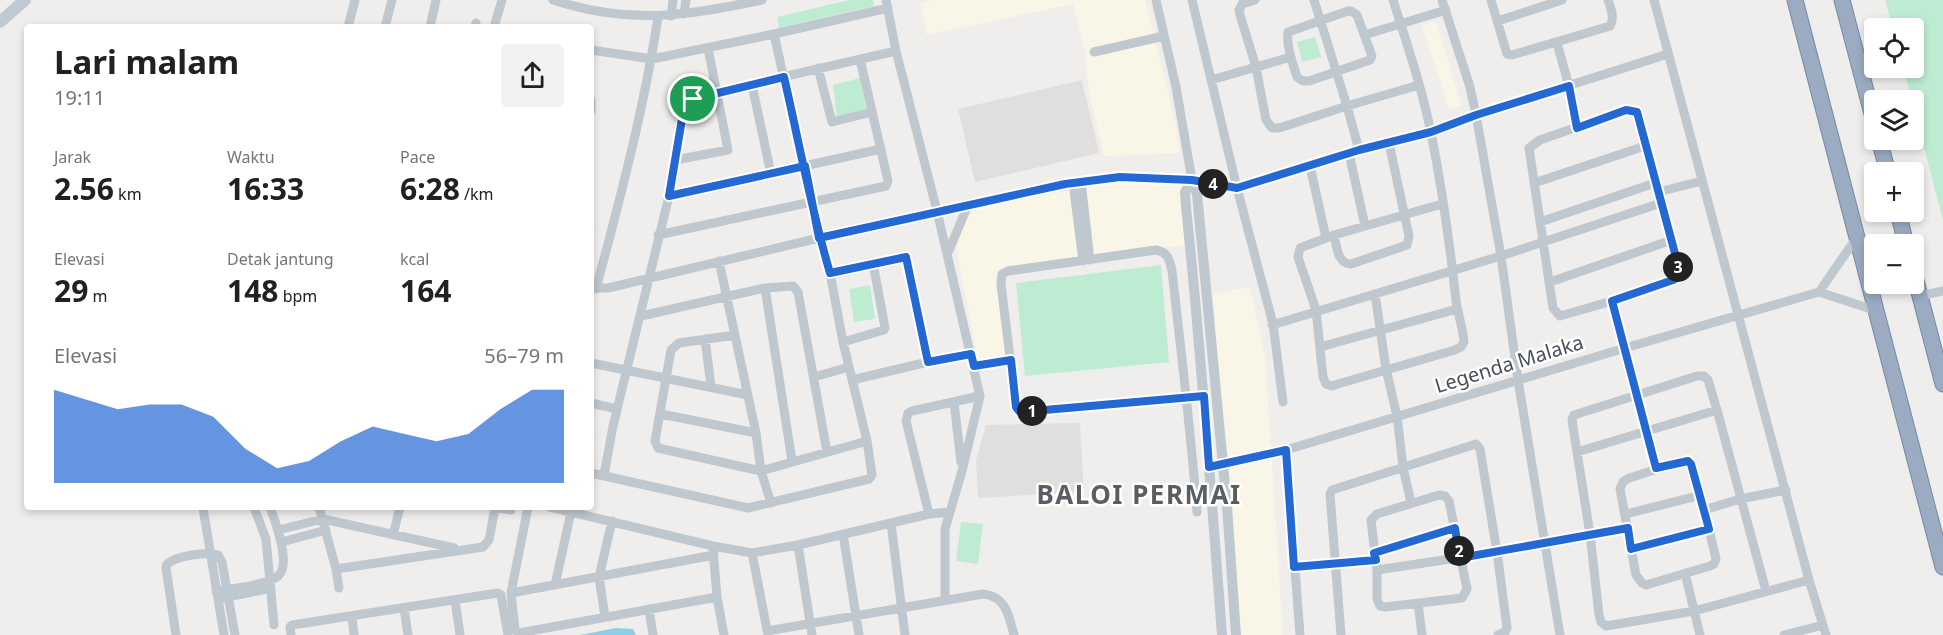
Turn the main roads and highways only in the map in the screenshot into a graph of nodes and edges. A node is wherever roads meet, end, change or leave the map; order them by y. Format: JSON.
{"nodes":[{"id":1,"x":26,"y":0,"type":"edge"},
{"id":2,"x":1795,"y":0,"type":"edge"},
{"id":3,"x":1842,"y":0,"type":"edge"},
{"id":4,"x":0,"y":22,"type":"edge"},
{"id":5,"x":1866,"y":90,"type":"edge"},
{"id":6,"x":1919,"y":294,"type":"edge"},
{"id":7,"x":1943,"y":384,"type":"edge"},
{"id":8,"x":1943,"y":567,"type":"edge"}],
"edges":[{"from":1,"to":4,"type":"main road"},
{"from":2,"to":8,"type":"highway"},
{"from":3,"to":5,"type":"highway"},
{"from":6,"to":7,"type":"highway"}]}
